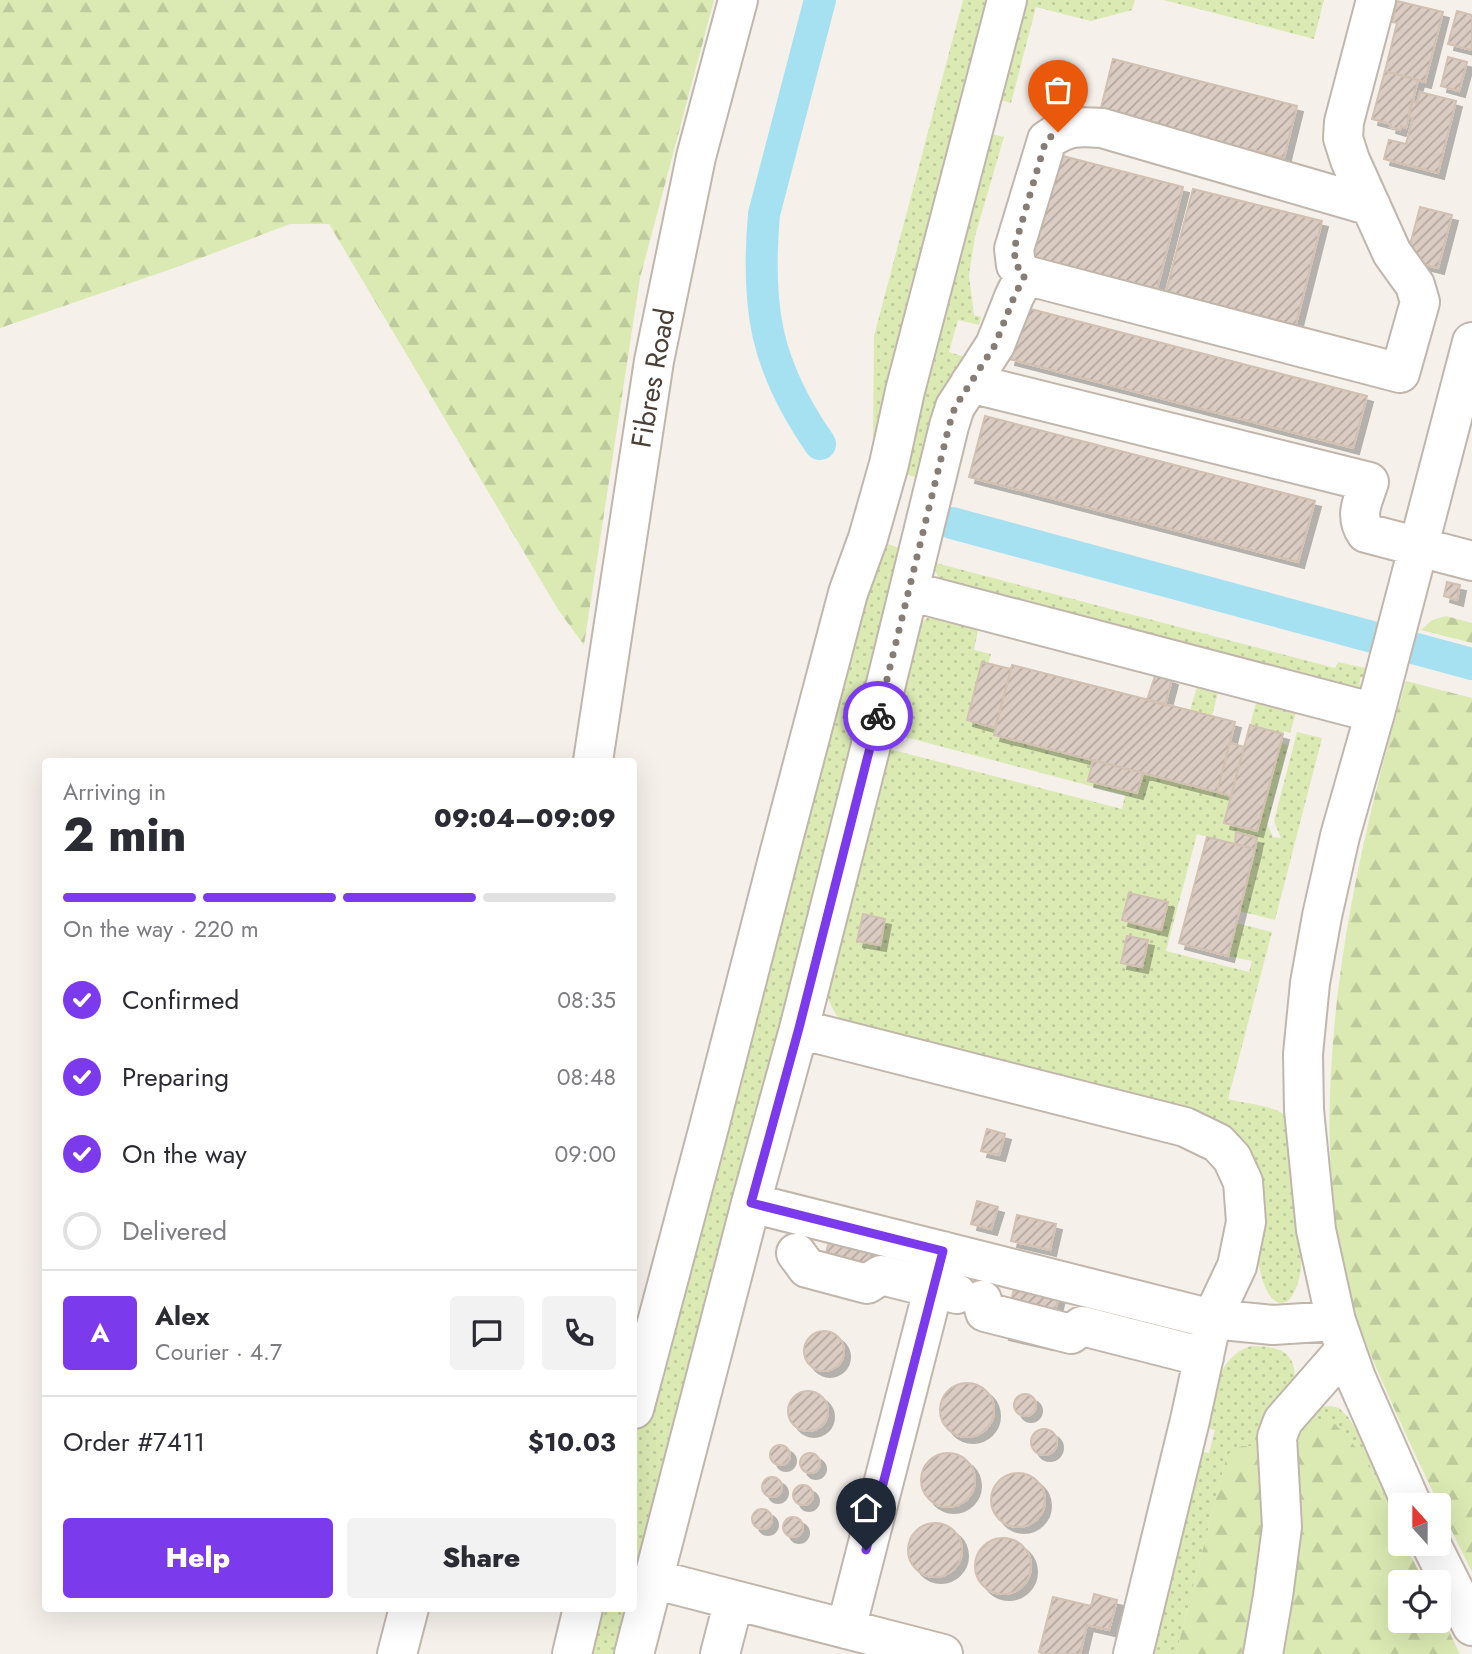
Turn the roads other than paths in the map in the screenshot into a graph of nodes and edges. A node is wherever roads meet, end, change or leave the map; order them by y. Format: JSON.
{"nodes":[{"id":1,"x":738,"y":0,"type":"edge"},
{"id":2,"x":1007,"y":0,"type":"edge"},
{"id":3,"x":1376,"y":0,"type":"edge"},
{"id":4,"x":1371,"y":206,"type":"junction"},
{"id":5,"x":1025,"y":275,"type":"junction"},
{"id":6,"x":1472,"y":342,"type":"edge"},
{"id":7,"x":970,"y":383,"type":"junction"},
{"id":8,"x":1419,"y":547,"type":"junction"},
{"id":9,"x":1472,"y":561,"type":"edge"},
{"id":10,"x":914,"y":573,"type":"junction"},
{"id":11,"x":1375,"y":713,"type":"junction"},
{"id":12,"x":593,"y":758,"type":"edge"},
{"id":13,"x":799,"y":1028,"type":"junction"},
{"id":14,"x":751,"y":1203,"type":"junction"},
{"id":15,"x":741,"y":1239,"type":"junction"},
{"id":16,"x":943,"y":1251,"type":"junction"},
{"id":17,"x":934,"y":1288,"type":"junction"},
{"id":18,"x":1212,"y":1319,"type":"junction"},
{"id":19,"x":1341,"y":1335,"type":"junction"},
{"id":20,"x":1204,"y":1357,"type":"junction"},
{"id":21,"x":637,"y":1398,"type":"edge"},
{"id":22,"x":1407,"y":1493,"type":"edge"},
{"id":23,"x":1437,"y":1556,"type":"edge"},
{"id":24,"x":653,"y":1579,"type":"junction"},
{"id":25,"x":734,"y":1600,"type":"junction"},
{"id":26,"x":408,"y":1612,"type":"edge"},
{"id":27,"x":582,"y":1612,"type":"edge"},
{"id":28,"x":1472,"y":1626,"type":"edge"},
{"id":29,"x":846,"y":1629,"type":"junction"},
{"id":30,"x":925,"y":1652,"type":"edge"},
{"id":31,"x":397,"y":1654,"type":"edge"},
{"id":32,"x":572,"y":1654,"type":"edge"},
{"id":33,"x":634,"y":1654,"type":"edge"},
{"id":34,"x":720,"y":1654,"type":"edge"},
{"id":35,"x":1133,"y":1654,"type":"edge"},
{"id":36,"x":1263,"y":1654,"type":"edge"}],
"edges":[{"from":1,"to":12,"type":"street","name":"Fibres Road"},
{"from":2,"to":21,"type":"street"},
{"from":3,"to":4,"type":"street"},
{"from":4,"to":5,"type":"street"},
{"from":4,"to":5,"type":"street"},
{"from":5,"to":7,"type":"street"},
{"from":6,"to":8,"type":"street"},
{"from":7,"to":8,"type":"street"},
{"from":7,"to":10,"type":"street"},
{"from":8,"to":9,"type":"street"},
{"from":8,"to":11,"type":"street"},
{"from":10,"to":11,"type":"street"},
{"from":10,"to":13,"type":"street"},
{"from":11,"to":19,"type":"street"},
{"from":13,"to":14,"type":"street"},
{"from":13,"to":18,"type":"street"},
{"from":14,"to":15,"type":"street"},
{"from":14,"to":16,"type":"street"},
{"from":15,"to":17,"type":"street"},
{"from":15,"to":24,"type":"street"},
{"from":16,"to":17,"type":"street"},
{"from":16,"to":18,"type":"street"},
{"from":17,"to":20,"type":"street"},
{"from":17,"to":29,"type":"street"},
{"from":18,"to":19,"type":"street"},
{"from":18,"to":20,"type":"street"},
{"from":19,"to":22,"type":"street"},
{"from":19,"to":36,"type":"street"},
{"from":20,"to":35,"type":"street"},
{"from":23,"to":28,"type":"street"},
{"from":24,"to":25,"type":"street"},
{"from":24,"to":33,"type":"street"},
{"from":25,"to":29,"type":"street"},
{"from":25,"to":34,"type":"street"},
{"from":26,"to":31,"type":"street"},
{"from":27,"to":32,"type":"street"},
{"from":29,"to":30,"type":"street"}]}
